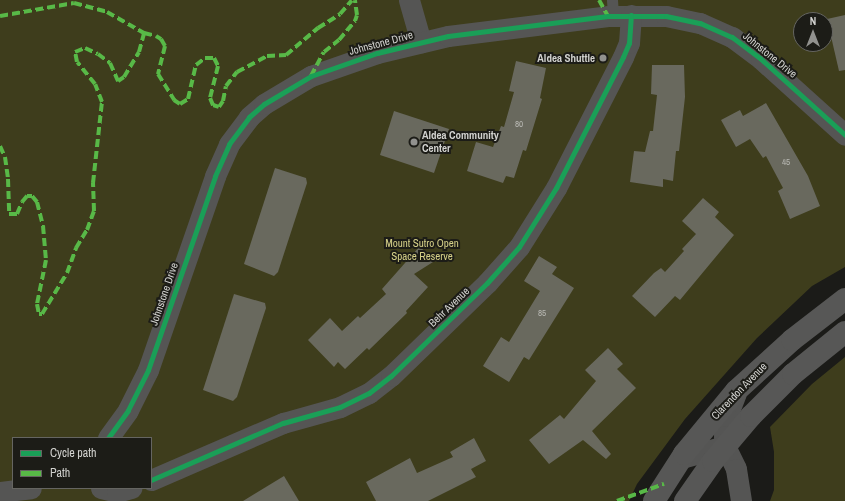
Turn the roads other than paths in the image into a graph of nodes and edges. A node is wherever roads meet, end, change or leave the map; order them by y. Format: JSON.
{"nodes":[{"id":1,"x":408,"y":0,"type":"edge"},
{"id":2,"x":619,"y":10,"type":"edge"},
{"id":3,"x":421,"y":42,"type":"junction"},
{"id":4,"x":845,"y":135,"type":"edge"},
{"id":5,"x":845,"y":299,"type":"edge"},
{"id":6,"x":845,"y":332,"type":"edge"},
{"id":7,"x":736,"y":392,"type":"junction"},
{"id":8,"x":109,"y":437,"type":"edge"},
{"id":9,"x":725,"y":446,"type":"junction"},
{"id":10,"x":681,"y":458,"type":"junction"},
{"id":11,"x":152,"y":480,"type":"edge"},
{"id":12,"x":23,"y":489,"type":"edge"},
{"id":13,"x":104,"y":489,"type":"edge"},
{"id":14,"x":128,"y":489,"type":"edge"},
{"id":15,"x":0,"y":492,"type":"edge"},
{"id":16,"x":654,"y":501,"type":"edge"},
{"id":17,"x":685,"y":501,"type":"edge"},
{"id":18,"x":741,"y":501,"type":"edge"}],
"edges":[{"from":1,"to":3,"type":"street"},
{"from":2,"to":3,"type":"street","name":"Johnstone Drive"},
{"from":2,"to":4,"type":"street","name":"Johnstone Drive"},
{"from":2,"to":11,"type":"street","name":"Behr Avenue"},
{"from":3,"to":8,"type":"street","name":"Johnstone Drive"},
{"from":5,"to":7,"type":"main road","name":"Clarendon Avenue"},
{"from":6,"to":9,"type":"main road"},
{"from":7,"to":9,"type":"street"},
{"from":7,"to":10,"type":"main road","name":"Clarendon Avenue"},
{"from":9,"to":10,"type":"street"},
{"from":9,"to":17,"type":"main road"},
{"from":9,"to":18,"type":"street"},
{"from":10,"to":16,"type":"main road","name":"Clarendon Avenue"},
{"from":12,"to":15,"type":"street"},
{"from":13,"to":14,"type":"street"}]}
